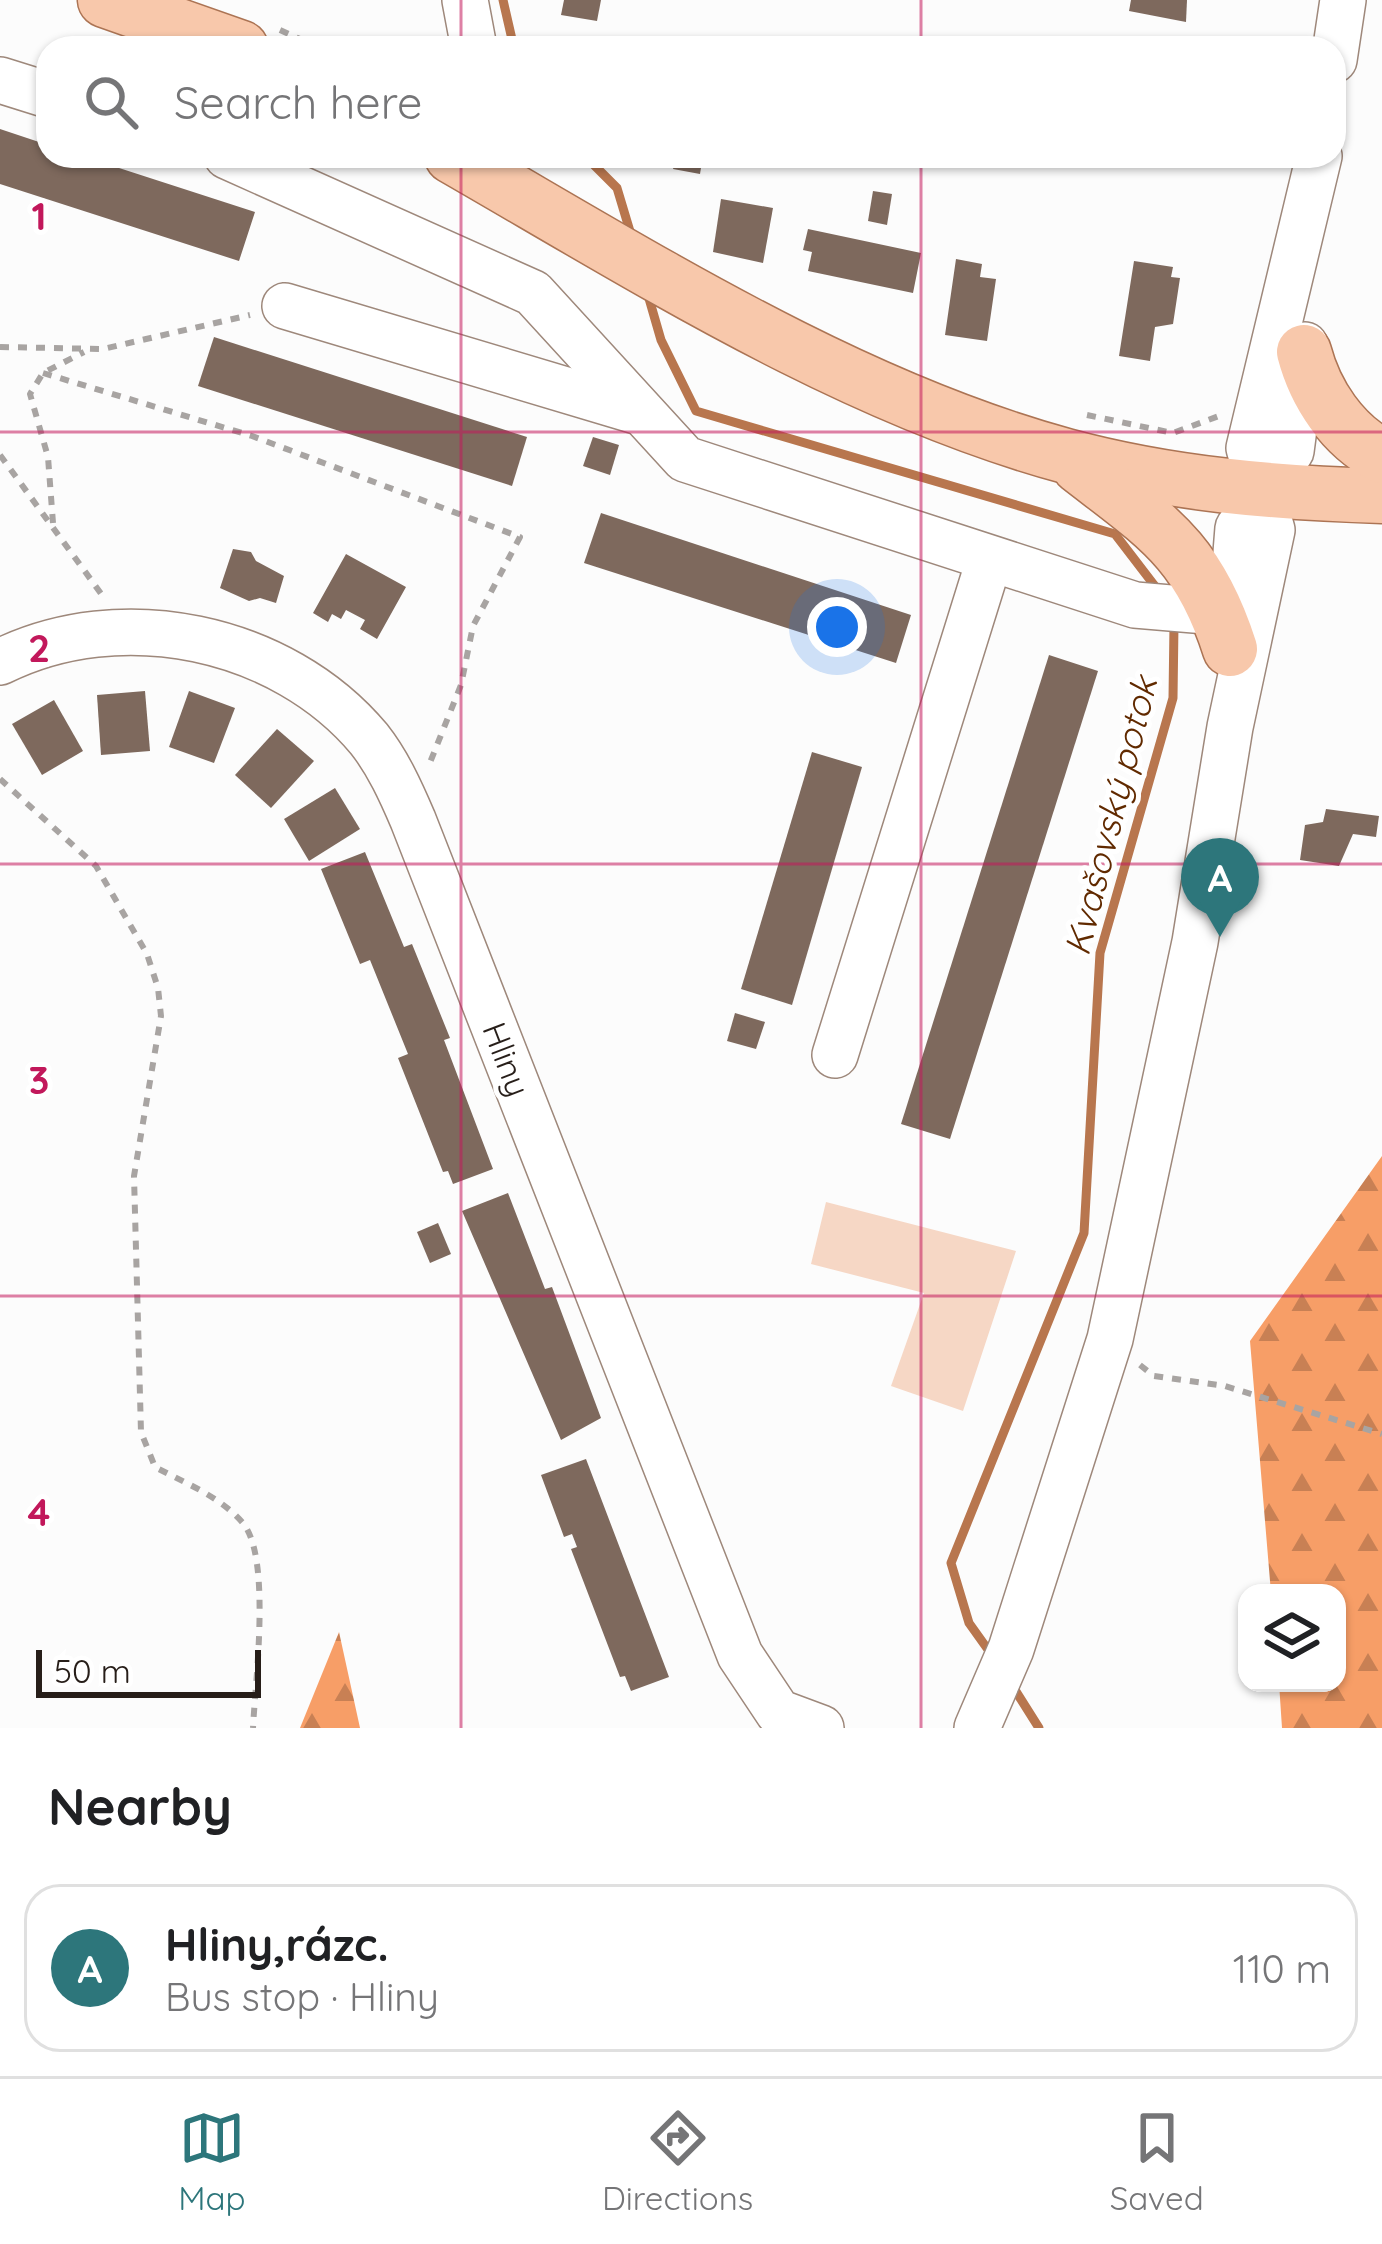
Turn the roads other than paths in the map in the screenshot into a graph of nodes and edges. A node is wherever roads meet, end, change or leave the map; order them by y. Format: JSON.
{"nodes":[{"id":1,"x":105,"y":0,"type":"edge"},
{"id":2,"x":1343,"y":0,"type":"edge"},
{"id":3,"x":208,"y":36,"type":"edge"},
{"id":4,"x":1338,"y":36,"type":"edge"},
{"id":5,"x":0,"y":80,"type":"edge"},
{"id":6,"x":36,"y":91,"type":"edge"},
{"id":7,"x":254,"y":168,"type":"edge"},
{"id":8,"x":1316,"y":171,"type":"edge"},
{"id":9,"x":512,"y":176,"type":"edge"},
{"id":10,"x":285,"y":306,"type":"road end"},
{"id":11,"x":1304,"y":352,"type":"junction"},
{"id":12,"x":636,"y":410,"type":"junction"},
{"id":13,"x":1068,"y":434,"type":"junction"},
{"id":14,"x":1382,"y":455,"type":"edge"},
{"id":15,"x":1266,"y":493,"type":"junction"},
{"id":16,"x":1382,"y":496,"type":"edge"},
{"id":17,"x":989,"y":561,"type":"junction"},
{"id":18,"x":1224,"y":630,"type":"junction"},
{"id":19,"x":0,"y":662,"type":"edge"},
{"id":20,"x":1230,"y":727,"type":"junction"},
{"id":21,"x":836,"y":1055,"type":"dead end"},
{"id":22,"x":994,"y":1689,"type":"edge"},
{"id":23,"x":821,"y":1728,"type":"edge"}],
"edges":[{"from":1,"to":3,"type":"main road"},
{"from":2,"to":4,"type":"street"},
{"from":5,"to":6,"type":"street"},
{"from":7,"to":12,"type":"street"},
{"from":8,"to":11,"type":"street"},
{"from":8,"to":15,"type":"street"},
{"from":9,"to":13,"type":"main road"},
{"from":10,"to":12,"type":"street"},
{"from":11,"to":14,"type":"main road"},
{"from":11,"to":15,"type":"street"},
{"from":12,"to":17,"type":"street"},
{"from":13,"to":15,"type":"main road"},
{"from":13,"to":18,"type":"main road"},
{"from":15,"to":16,"type":"main road"},
{"from":15,"to":18,"type":"street"},
{"from":15,"to":20,"type":"street"},
{"from":17,"to":18,"type":"street"},
{"from":17,"to":21,"type":"street"},
{"from":18,"to":20,"type":"street"},
{"from":19,"to":23,"type":"street","name":"Hliny"},
{"from":20,"to":22,"type":"street"}]}
